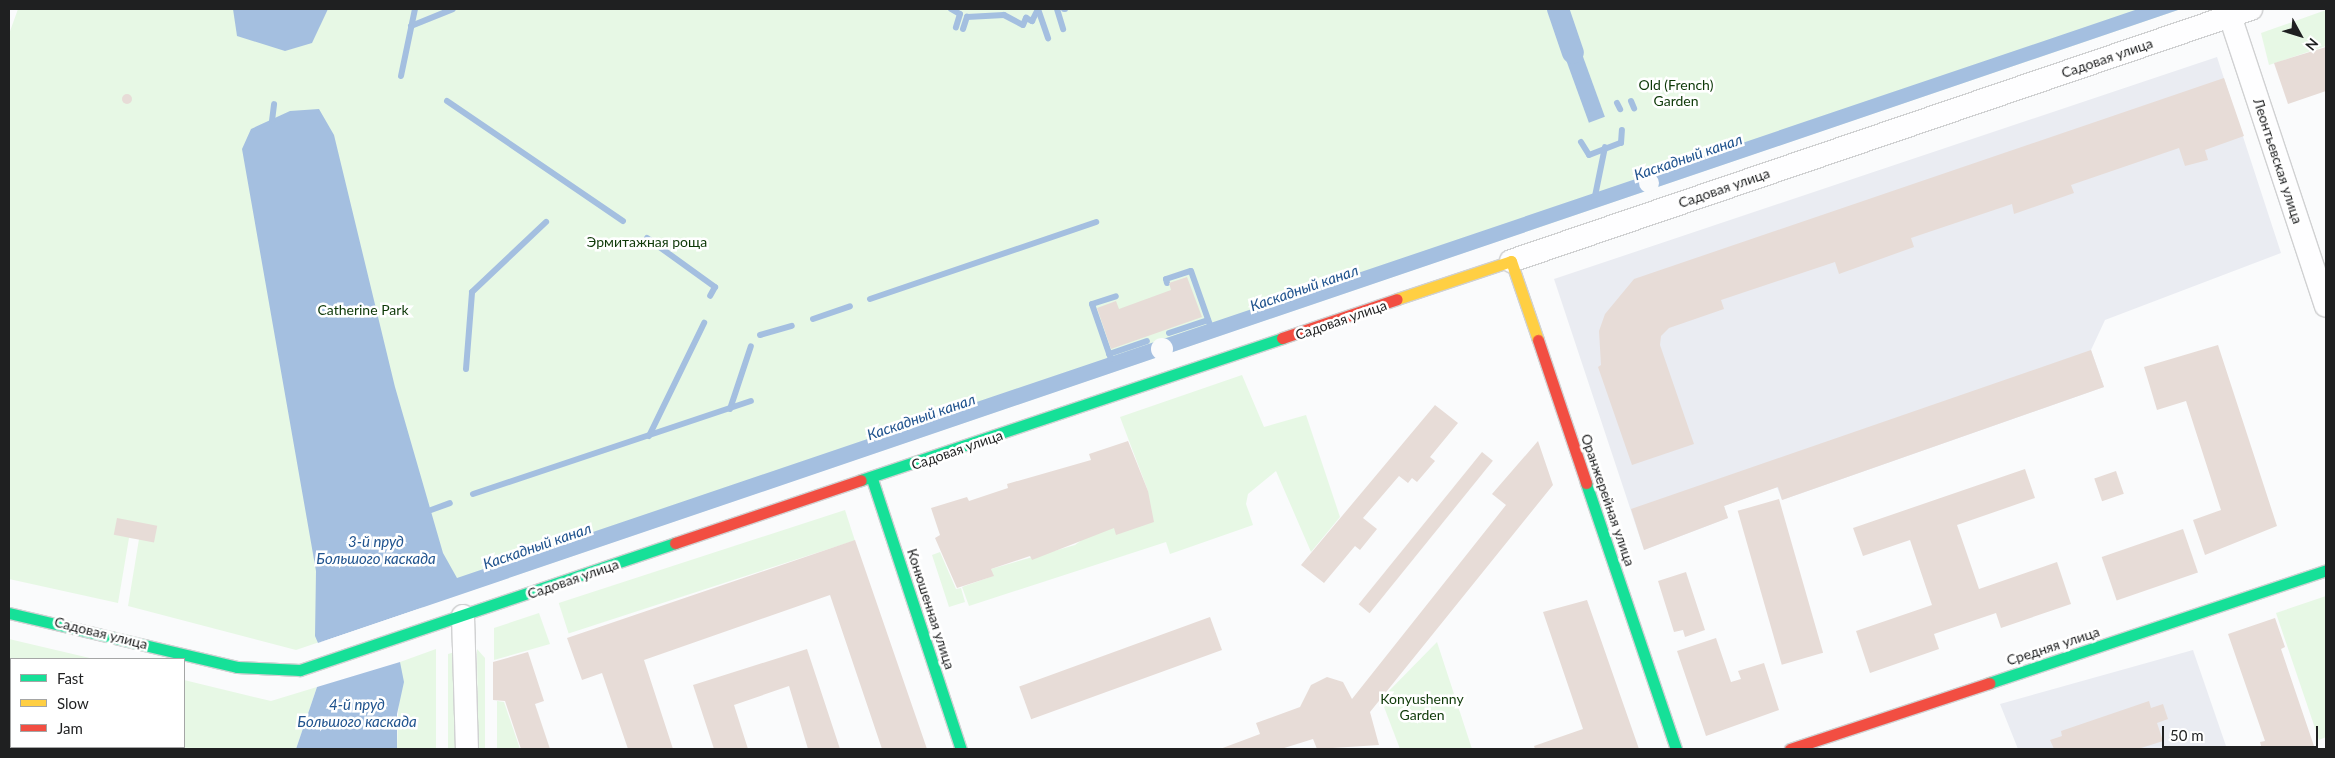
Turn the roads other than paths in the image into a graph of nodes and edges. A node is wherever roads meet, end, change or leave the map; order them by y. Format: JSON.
{"nodes":[{"id":1,"x":2251,"y":9,"type":"edge"},
{"id":2,"x":2230,"y":16,"type":"junction"},
{"id":3,"x":1512,"y":261,"type":"junction"},
{"id":4,"x":2326,"y":306,"type":"edge"},
{"id":5,"x":872,"y":479,"type":"junction"},
{"id":6,"x":2326,"y":570,"type":"edge"},
{"id":7,"x":9,"y":613,"type":"edge"},
{"id":8,"x":463,"y":616,"type":"junction"},
{"id":9,"x":467,"y":749,"type":"edge"},
{"id":10,"x":961,"y":749,"type":"edge"},
{"id":11,"x":1676,"y":749,"type":"edge"},
{"id":12,"x":1790,"y":749,"type":"edge"}],
"edges":[{"from":1,"to":2,"type":"street","name":"Садовая улица"},
{"from":2,"to":3,"type":"street","name":"Садовая улица"},
{"from":2,"to":4,"type":"street","name":"Леонтьевская улица"},
{"from":3,"to":5,"type":"main road","name":"Садовая улица"},
{"from":3,"to":11,"type":"main road","name":"Оранжерейная улица"},
{"from":5,"to":8,"type":"main road","name":"Садовая улица"},
{"from":5,"to":10,"type":"main road","name":"Конюшенная улица"},
{"from":6,"to":12,"type":"main road","name":"Средняя улица"},
{"from":7,"to":8,"type":"main road","name":"Садовая улица"},
{"from":8,"to":9,"type":"street"}]}
